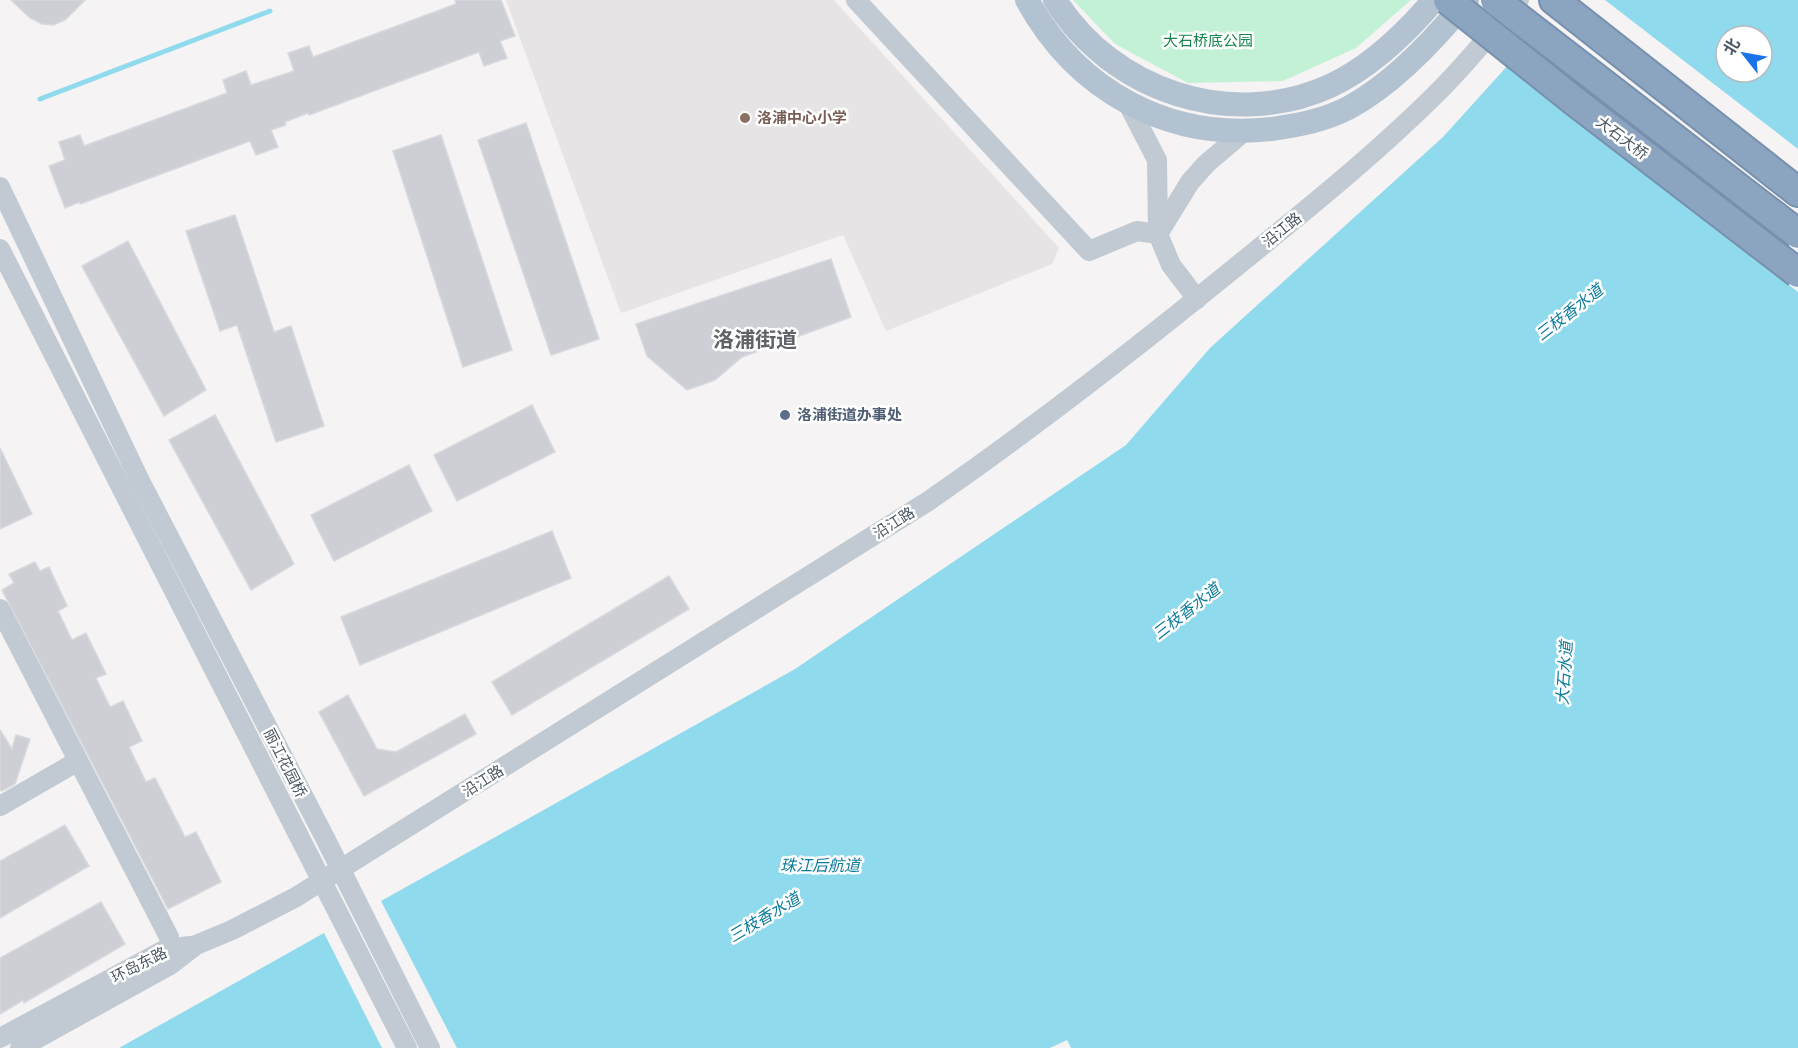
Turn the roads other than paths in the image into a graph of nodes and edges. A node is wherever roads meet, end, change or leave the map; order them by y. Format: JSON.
{"nodes":[{"id":1,"x":856,"y":0,"type":"edge"},
{"id":2,"x":1027,"y":0,"type":"edge"},
{"id":3,"x":1055,"y":0,"type":"edge"},
{"id":4,"x":1434,"y":0,"type":"edge"},
{"id":5,"x":1448,"y":0,"type":"edge"},
{"id":6,"x":1467,"y":0,"type":"edge"},
{"id":7,"x":1495,"y":0,"type":"edge"},
{"id":8,"x":1519,"y":0,"type":"edge"},
{"id":9,"x":1554,"y":0,"type":"edge"},
{"id":10,"x":1128,"y":102,"type":"junction"},
{"id":11,"x":1246,"y":130,"type":"junction"},
{"id":12,"x":0,"y":187,"type":"edge"},
{"id":13,"x":1798,"y":192,"type":"edge"},
{"id":14,"x":1158,"y":234,"type":"junction"},
{"id":15,"x":1798,"y":234,"type":"edge"},
{"id":16,"x":0,"y":249,"type":"edge"},
{"id":17,"x":1798,"y":273,"type":"edge"},
{"id":18,"x":1197,"y":299,"type":"junction"},
{"id":19,"x":0,"y":609,"type":"edge"},
{"id":20,"x":78,"y":761,"type":"junction"},
{"id":21,"x":0,"y":806,"type":"edge"},
{"id":22,"x":169,"y":937,"type":"dead end"},
{"id":23,"x":196,"y":945,"type":"junction"},
{"id":24,"x":0,"y":1038,"type":"edge"},
{"id":25,"x":20,"y":1048,"type":"edge"},
{"id":26,"x":407,"y":1048,"type":"edge"},
{"id":27,"x":430,"y":1048,"type":"edge"}],
"edges":[{"from":1,"to":14,"type":"street"},
{"from":2,"to":10,"type":"main road"},
{"from":3,"to":4,"type":"main road"},
{"from":5,"to":17,"type":"highway","name":"大石大桥","bridge":true},
{"from":6,"to":11,"type":"main road"},
{"from":7,"to":15,"type":"highway","name":"大石大桥","bridge":true},
{"from":8,"to":18,"type":"street","name":"沿江路"},
{"from":9,"to":13,"type":"highway"},
{"from":10,"to":11,"type":"main road"},
{"from":10,"to":14,"type":"street"},
{"from":11,"to":14,"type":"street"},
{"from":12,"to":27,"type":"street","name":"丽江花园桥","bridge":true},
{"from":14,"to":18,"type":"street"},
{"from":16,"to":26,"type":"street","name":"丽江花园桥","bridge":true},
{"from":18,"to":23,"type":"street","name":"沿江路"},
{"from":19,"to":20,"type":"street"},
{"from":20,"to":21,"type":"street"},
{"from":20,"to":22,"type":"street"},
{"from":23,"to":24,"type":"street","name":"环岛东路"},
{"from":23,"to":25,"type":"street","name":"环岛东路"}]}
